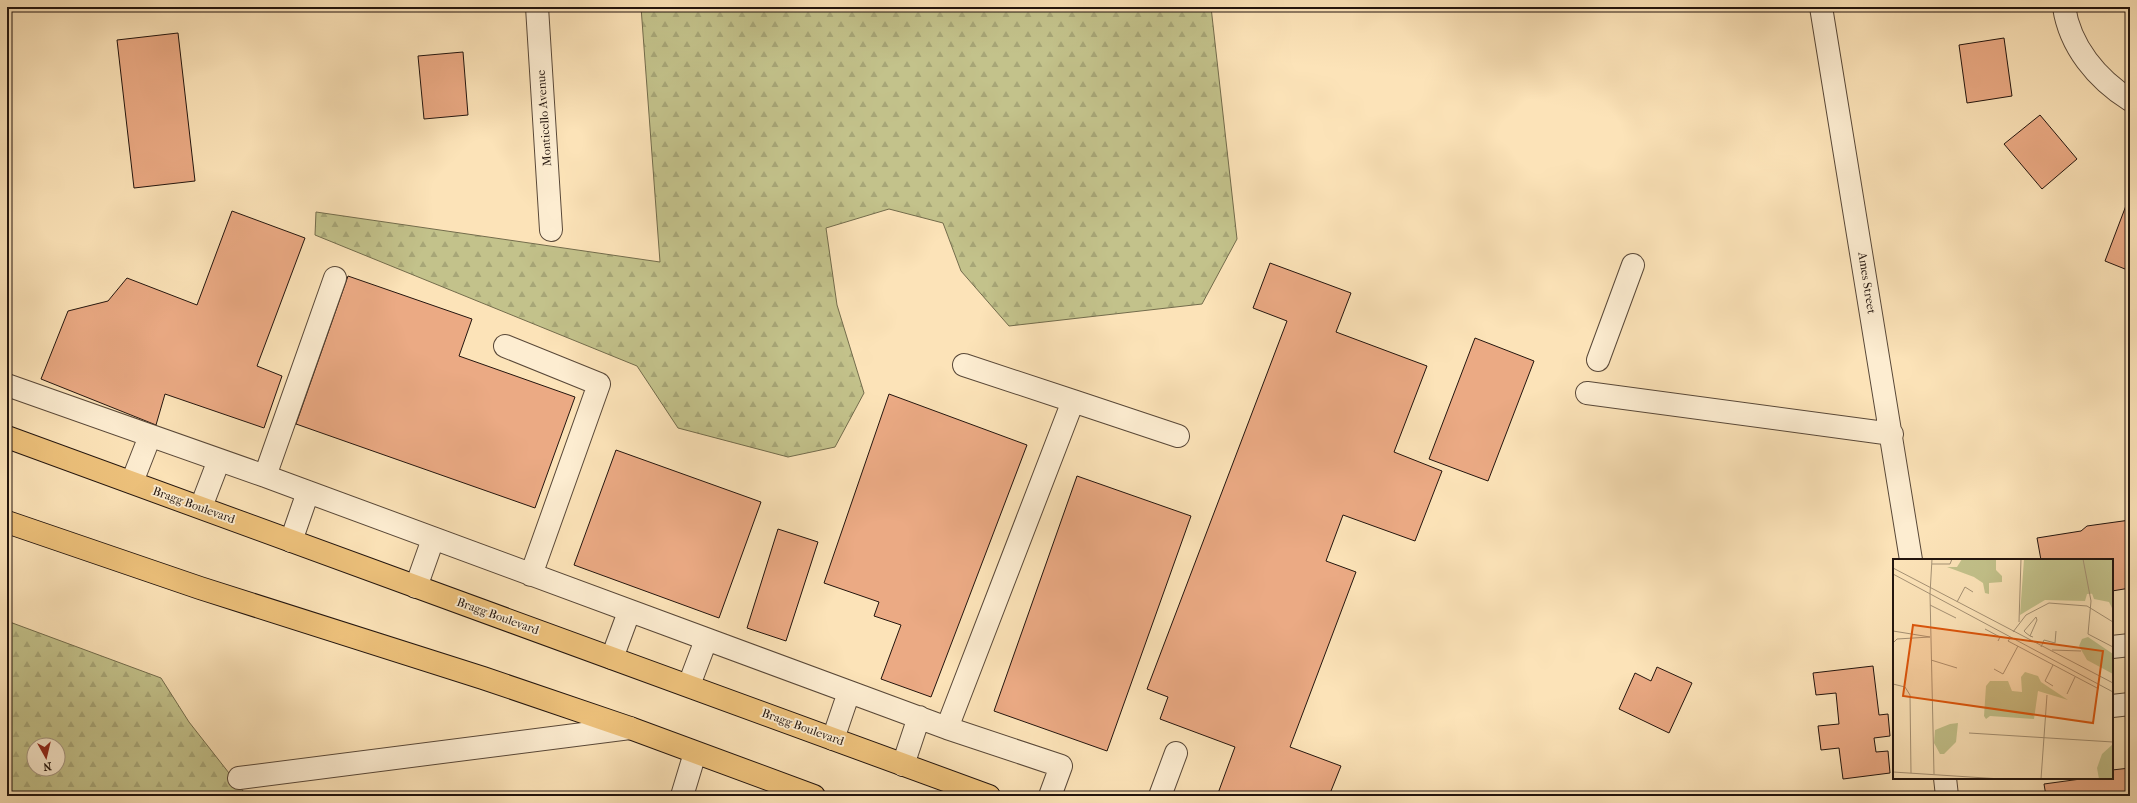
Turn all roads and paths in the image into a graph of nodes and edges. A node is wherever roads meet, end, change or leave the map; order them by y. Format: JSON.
{"nodes":[{"id":1,"x":537,"y":7,"type":"edge"},
{"id":2,"x":1821,"y":7,"type":"edge"},
{"id":3,"x":2064,"y":7,"type":"edge"},
{"id":4,"x":2130,"y":100,"type":"edge"},
{"id":5,"x":551,"y":230,"type":"dead end"},
{"id":6,"x":1633,"y":265,"type":"dead end"},
{"id":7,"x":335,"y":278,"type":"dead end"},
{"id":8,"x":505,"y":346,"type":"dead end"},
{"id":9,"x":1598,"y":360,"type":"dead end"},
{"id":10,"x":964,"y":365,"type":"dead end"},
{"id":11,"x":7,"y":385,"type":"edge"},
{"id":12,"x":1587,"y":393,"type":"dead end"},
{"id":13,"x":1073,"y":401,"type":"junction"},
{"id":14,"x":1892,"y":434,"type":"junction"},
{"id":15,"x":150,"y":436,"type":"junction"},
{"id":16,"x":1178,"y":436,"type":"dead end"},
{"id":17,"x":7,"y":437,"type":"edge"},
{"id":18,"x":219,"y":460,"type":"junction"},
{"id":19,"x":265,"y":476,"type":"junction"},
{"id":20,"x":132,"y":482,"type":"junction"},
{"id":21,"x":308,"y":492,"type":"junction"},
{"id":22,"x":201,"y":507,"type":"junction"},
{"id":23,"x":7,"y":522,"type":"edge"},
{"id":24,"x":433,"y":539,"type":"junction"},
{"id":25,"x":291,"y":541,"type":"junction"},
{"id":26,"x":1911,"y":559,"type":"edge"},
{"id":27,"x":531,"y":575,"type":"junction"},
{"id":28,"x":416,"y":587,"type":"junction"},
{"id":29,"x":629,"y":612,"type":"junction"},
{"id":30,"x":706,"y":640,"type":"junction"},
{"id":31,"x":2130,"y":645,"type":"edge"},
{"id":32,"x":2113,"y":647,"type":"edge"},
{"id":33,"x":612,"y":658,"type":"junction"},
{"id":34,"x":689,"y":685,"type":"junction"},
{"id":35,"x":849,"y":692,"type":"junction"},
{"id":36,"x":2130,"y":704,"type":"edge"},
{"id":37,"x":2113,"y":706,"type":"edge"},
{"id":38,"x":919,"y":717,"type":"junction"},
{"id":39,"x":630,"y":728,"type":"junction"},
{"id":40,"x":947,"y":728,"type":"junction"},
{"id":41,"x":833,"y":739,"type":"junction"},
{"id":42,"x":695,"y":753,"type":"junction"},
{"id":43,"x":1176,"y":753,"type":"dead end"},
{"id":44,"x":902,"y":765,"type":"junction"},
{"id":45,"x":239,"y":778,"type":"dead end"},
{"id":46,"x":1944,"y":779,"type":"edge"},
{"id":47,"x":682,"y":796,"type":"edge"},
{"id":48,"x":812,"y":796,"type":"edge"},
{"id":49,"x":989,"y":796,"type":"edge"},
{"id":50,"x":1050,"y":796,"type":"edge"},
{"id":51,"x":1160,"y":796,"type":"edge"},
{"id":52,"x":1947,"y":796,"type":"edge"}],
"edges":[{"from":1,"to":5,"type":"street","name":"Monticello Avenue"},
{"from":2,"to":14,"type":"street","name":"Ames Street"},
{"from":3,"to":4,"type":"street"},
{"from":6,"to":9,"type":"street"},
{"from":7,"to":19,"type":"street"},
{"from":8,"to":27,"type":"street"},
{"from":10,"to":13,"type":"street"},
{"from":11,"to":15,"type":"street"},
{"from":12,"to":14,"type":"street"},
{"from":13,"to":16,"type":"street"},
{"from":13,"to":40,"type":"street"},
{"from":14,"to":26,"type":"street","name":"Ames Street"},
{"from":15,"to":18,"type":"street"},
{"from":15,"to":20,"type":"street"},
{"from":17,"to":20,"type":"main road","name":"Bragg Boulevard"},
{"from":18,"to":19,"type":"street"},
{"from":18,"to":22,"type":"street"},
{"from":19,"to":21,"type":"street"},
{"from":20,"to":22,"type":"main road","name":"Bragg Boulevard"},
{"from":21,"to":24,"type":"street"},
{"from":21,"to":25,"type":"street"},
{"from":22,"to":25,"type":"main road","name":"Bragg Boulevard"},
{"from":23,"to":39,"type":"main road"},
{"from":24,"to":27,"type":"street"},
{"from":24,"to":28,"type":"street"},
{"from":25,"to":28,"type":"main road","name":"Bragg Boulevard"},
{"from":27,"to":29,"type":"street"},
{"from":28,"to":33,"type":"main road","name":"Bragg Boulevard"},
{"from":29,"to":30,"type":"street"},
{"from":29,"to":33,"type":"street"},
{"from":30,"to":34,"type":"street"},
{"from":30,"to":35,"type":"street"},
{"from":31,"to":32,"type":"street"},
{"from":33,"to":34,"type":"main road","name":"Bragg Boulevard"},
{"from":34,"to":41,"type":"main road","name":"Bragg Boulevard"},
{"from":35,"to":38,"type":"street"},
{"from":35,"to":41,"type":"street"},
{"from":36,"to":37,"type":"street"},
{"from":38,"to":40,"type":"street"},
{"from":38,"to":44,"type":"street"},
{"from":39,"to":42,"type":"main road"},
{"from":39,"to":45,"type":"street"},
{"from":40,"to":50,"type":"street"},
{"from":41,"to":44,"type":"main road","name":"Bragg Boulevard"},
{"from":42,"to":47,"type":"street"},
{"from":42,"to":48,"type":"main road"},
{"from":43,"to":51,"type":"street"},
{"from":44,"to":49,"type":"main road","name":"Bragg Boulevard"},
{"from":46,"to":52,"type":"street"}]}
